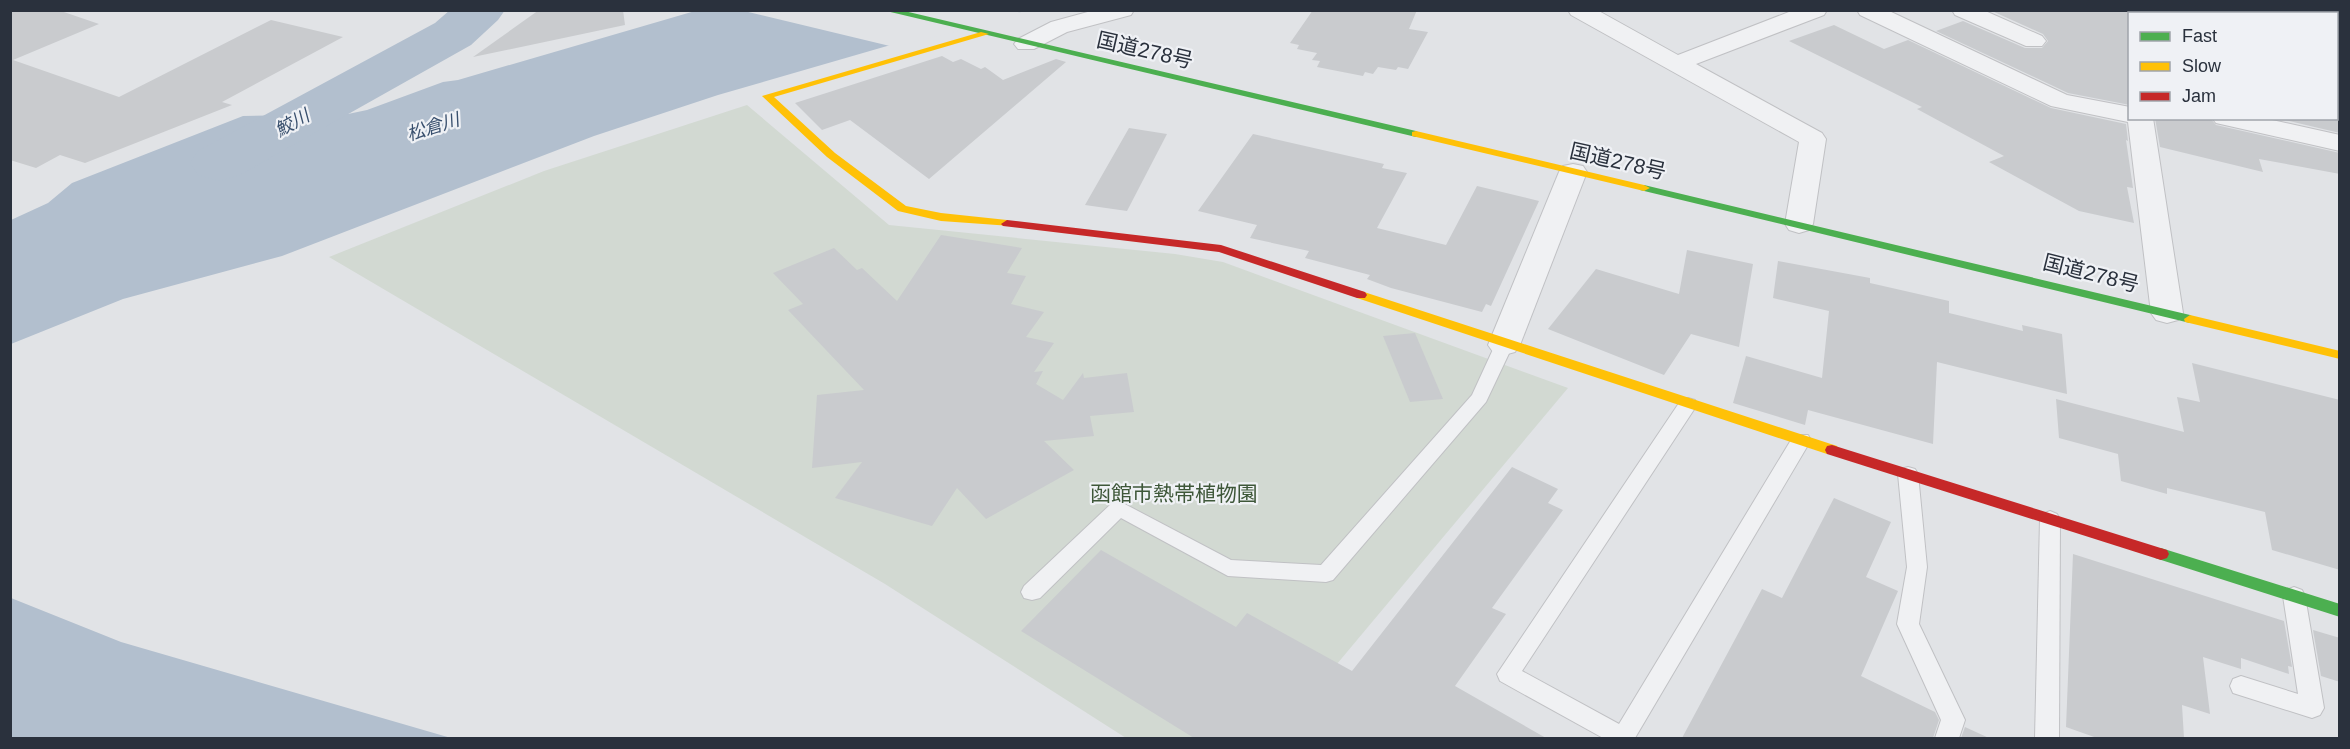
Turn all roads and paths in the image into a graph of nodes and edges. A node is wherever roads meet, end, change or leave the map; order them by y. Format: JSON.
{"nodes":[{"id":1,"x":886,"y":10,"type":"edge"},
{"id":2,"x":1123,"y":10,"type":"edge"},
{"id":3,"x":1579,"y":10,"type":"edge"},
{"id":4,"x":1816,"y":10,"type":"edge"},
{"id":5,"x":1868,"y":10,"type":"edge"},
{"id":6,"x":1964,"y":10,"type":"edge"},
{"id":7,"x":2334,"y":10,"type":"edge"},
{"id":8,"x":2340,"y":13,"type":"edge"},
{"id":9,"x":977,"y":32,"type":"junction"},
{"id":10,"x":2034,"y":42,"type":"dead end"},
{"id":11,"x":1026,"y":44,"type":"junction"},
{"id":12,"x":1675,"y":64,"type":"junction"},
{"id":13,"x":2128,"y":115,"type":"edge"},
{"id":14,"x":2140,"y":120,"type":"edge"},
{"id":15,"x":2235,"y":120,"type":"edge"},
{"id":16,"x":2340,"y":143,"type":"edge"},
{"id":17,"x":1573,"y":172,"type":"junction"},
{"id":18,"x":1799,"y":224,"type":"junction"},
{"id":19,"x":2167,"y":313,"type":"junction"},
{"id":20,"x":1504,"y":345,"type":"junction"},
{"id":21,"x":2340,"y":355,"type":"edge"},
{"id":22,"x":1689,"y":404,"type":"junction"},
{"id":23,"x":1801,"y":440,"type":"junction"},
{"id":24,"x":1908,"y":474,"type":"junction"},
{"id":25,"x":2050,"y":519,"type":"junction"},
{"id":26,"x":1032,"y":592,"type":"dead end"},
{"id":27,"x":2294,"y":597,"type":"junction"},
{"id":28,"x":2340,"y":611,"type":"edge"},
{"id":29,"x":2241,"y":687,"type":"dead end"},
{"id":30,"x":1947,"y":738,"type":"edge"},
{"id":31,"x":2047,"y":738,"type":"edge"}],
"edges":[{"from":1,"to":9,"type":"main road","name":"国道278号"},
{"from":2,"to":11,"type":"street"},
{"from":3,"to":12,"type":"street"},
{"from":4,"to":12,"type":"street"},
{"from":5,"to":13,"type":"street"},
{"from":6,"to":10,"type":"street"},
{"from":7,"to":8,"type":"street"},
{"from":9,"to":11,"type":"main road","name":"国道278号"},
{"from":9,"to":20,"type":"main road"},
{"from":11,"to":17,"type":"main road","name":"国道278号"},
{"from":12,"to":18,"type":"street"},
{"from":14,"to":19,"type":"street"},
{"from":15,"to":16,"type":"street"},
{"from":17,"to":18,"type":"main road","name":"国道278号"},
{"from":17,"to":20,"type":"street"},
{"from":18,"to":19,"type":"main road","name":"国道278号"},
{"from":19,"to":21,"type":"main road","name":"国道278号"},
{"from":20,"to":22,"type":"main road"},
{"from":20,"to":26,"type":"lane"},
{"from":22,"to":23,"type":"main road"},
{"from":22,"to":23,"type":"lane"},
{"from":23,"to":24,"type":"main road"},
{"from":24,"to":25,"type":"main road"},
{"from":24,"to":30,"type":"lane"},
{"from":25,"to":27,"type":"main road"},
{"from":25,"to":31,"type":"lane"},
{"from":27,"to":28,"type":"main road"},
{"from":27,"to":29,"type":"lane"}]}
